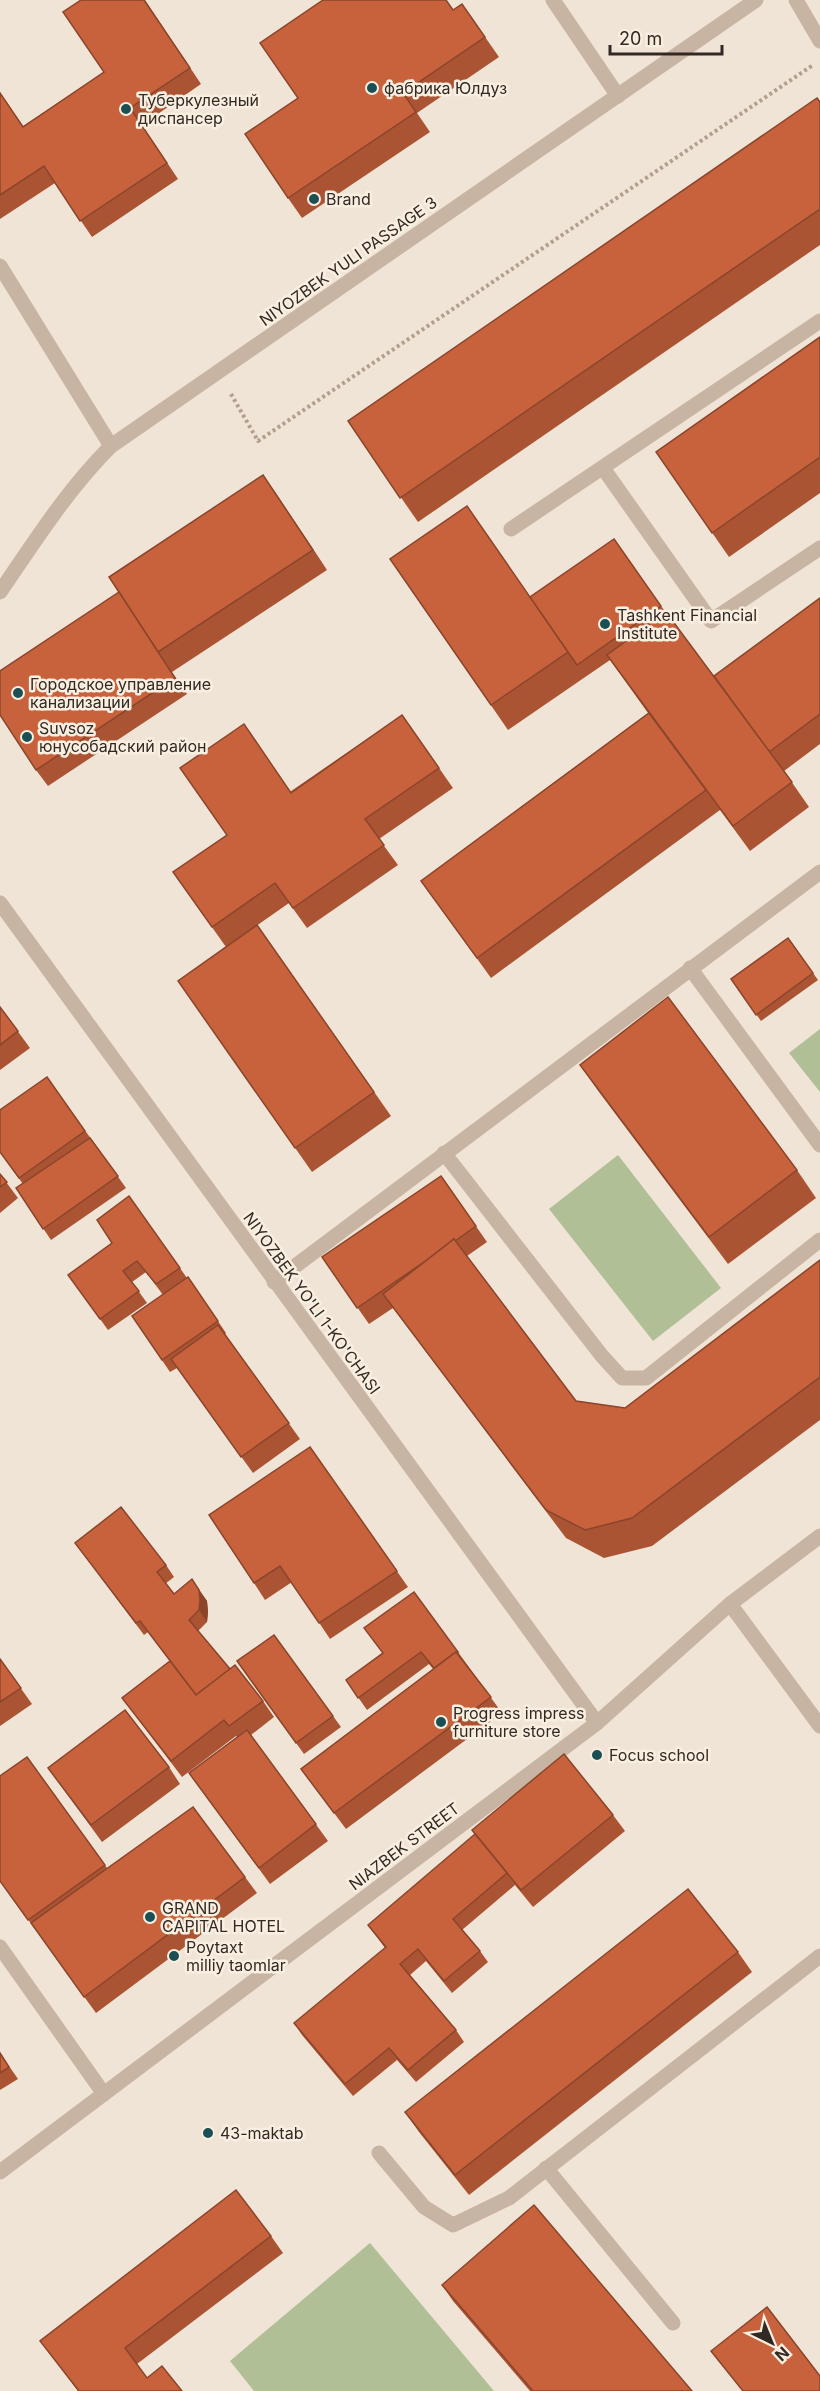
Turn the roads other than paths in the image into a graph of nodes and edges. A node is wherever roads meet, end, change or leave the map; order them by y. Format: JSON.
{"nodes":[{"id":1,"x":553,"y":0,"type":"edge"},
{"id":2,"x":756,"y":0,"type":"edge"},
{"id":3,"x":796,"y":0,"type":"edge"},
{"id":4,"x":820,"y":41,"type":"edge"},
{"id":5,"x":618,"y":96,"type":"junction"},
{"id":6,"x":0,"y":266,"type":"edge"},
{"id":7,"x":820,"y":321,"type":"edge"},
{"id":8,"x":111,"y":446,"type":"junction"},
{"id":9,"x":603,"y":468,"type":"junction"},
{"id":10,"x":511,"y":530,"type":"dead end"},
{"id":11,"x":820,"y":548,"type":"edge"},
{"id":12,"x":0,"y":592,"type":"edge"},
{"id":13,"x":820,"y":872,"type":"edge"},
{"id":14,"x":0,"y":903,"type":"edge"},
{"id":15,"x":690,"y":968,"type":"junction"},
{"id":16,"x":820,"y":1145,"type":"edge"},
{"id":17,"x":444,"y":1153,"type":"junction"},
{"id":18,"x":820,"y":1240,"type":"edge"},
{"id":19,"x":274,"y":1282,"type":"junction"},
{"id":20,"x":820,"y":1536,"type":"edge"},
{"id":21,"x":730,"y":1604,"type":"junction"},
{"id":22,"x":597,"y":1723,"type":"junction"},
{"id":23,"x":820,"y":1726,"type":"edge"},
{"id":24,"x":0,"y":1947,"type":"edge"},
{"id":25,"x":820,"y":1956,"type":"edge"},
{"id":26,"x":104,"y":2094,"type":"junction"},
{"id":27,"x":379,"y":2153,"type":"dead end"},
{"id":28,"x":546,"y":2168,"type":"junction"},
{"id":29,"x":0,"y":2172,"type":"edge"},
{"id":30,"x":673,"y":2323,"type":"dead end"}],
"edges":[{"from":1,"to":5,"type":"street"},
{"from":2,"to":5,"type":"street","name":"NIYOZBEK YULI PASSAGE 3"},
{"from":3,"to":4,"type":"street"},
{"from":5,"to":8,"type":"street","name":"NIYOZBEK YULI PASSAGE 3"},
{"from":6,"to":8,"type":"street"},
{"from":7,"to":9,"type":"street"},
{"from":8,"to":12,"type":"street","name":"NIYOZBEK YULI PASSAGE 3"},
{"from":9,"to":10,"type":"street"},
{"from":9,"to":11,"type":"street"},
{"from":13,"to":15,"type":"street"},
{"from":14,"to":19,"type":"street","name":"NIYOZBEK YO'LI 1-KO'CHASI"},
{"from":15,"to":16,"type":"street"},
{"from":15,"to":17,"type":"street"},
{"from":17,"to":18,"type":"street"},
{"from":17,"to":19,"type":"street"},
{"from":19,"to":22,"type":"street","name":"NIYOZBEK YO'LI 1-KO'CHASI"},
{"from":20,"to":21,"type":"street","name":"NIAZBEK STREET"},
{"from":21,"to":22,"type":"street","name":"NIAZBEK STREET"},
{"from":21,"to":23,"type":"street"},
{"from":22,"to":26,"type":"street","name":"NIAZBEK STREET"},
{"from":24,"to":26,"type":"street"},
{"from":25,"to":28,"type":"street"},
{"from":26,"to":29,"type":"street","name":"NIAZBEK STREET"},
{"from":27,"to":28,"type":"street"},
{"from":28,"to":30,"type":"street"}]}
